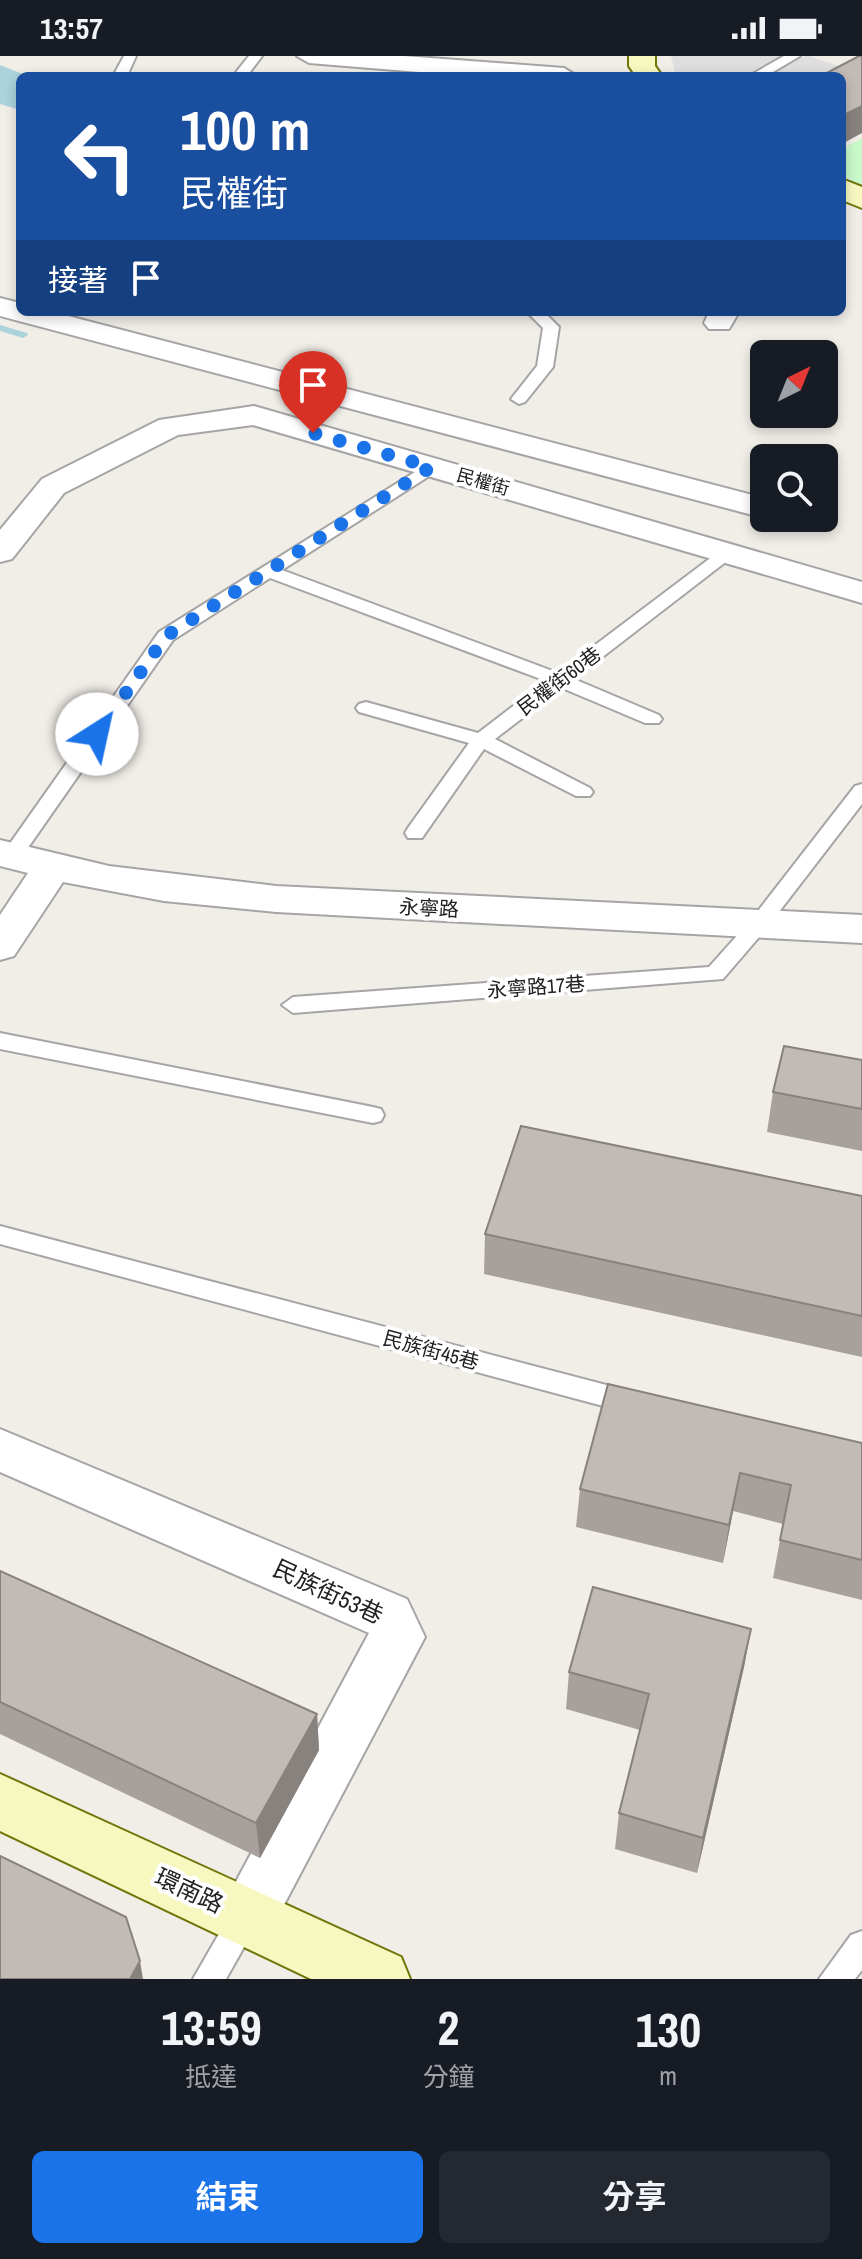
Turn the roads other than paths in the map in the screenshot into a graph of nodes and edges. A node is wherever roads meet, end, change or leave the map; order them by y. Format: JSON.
{"nodes":[{"id":1,"x":256,"y":56,"type":"edge"},
{"id":2,"x":309,"y":56,"type":"edge"},
{"id":3,"x":794,"y":56,"type":"edge"},
{"id":4,"x":411,"y":70,"type":"edge"},
{"id":5,"x":243,"y":72,"type":"edge"},
{"id":6,"x":462,"y":72,"type":"edge"},
{"id":7,"x":764,"y":72,"type":"edge"},
{"id":8,"x":51,"y":316,"type":"edge"},
{"id":9,"x":539,"y":316,"type":"edge"},
{"id":10,"x":519,"y":399,"type":"dead end"},
{"id":11,"x":431,"y":467,"type":"junction"},
{"id":12,"x":750,"y":504,"type":"edge"},
{"id":13,"x":0,"y":552,"type":"edge"},
{"id":14,"x":727,"y":554,"type":"junction"},
{"id":15,"x":269,"y":571,"type":"junction"},
{"id":16,"x":862,"y":593,"type":"edge"},
{"id":17,"x":560,"y":680,"type":"junction"},
{"id":18,"x":366,"y":708,"type":"dead end"},
{"id":19,"x":652,"y":719,"type":"dead end"},
{"id":20,"x":481,"y":740,"type":"junction"},
{"id":21,"x":862,"y":790,"type":"edge"},
{"id":22,"x":583,"y":792,"type":"dead end"},
{"id":23,"x":415,"y":833,"type":"dead end"},
{"id":24,"x":6,"y":855,"type":"edge"},
{"id":25,"x":52,"y":868,"type":"junction"},
{"id":26,"x":758,"y":925,"type":"junction"},
{"id":27,"x":862,"y":929,"type":"edge"},
{"id":28,"x":0,"y":946,"type":"edge"},
{"id":29,"x":293,"y":1005,"type":"dead end"},
{"id":30,"x":0,"y":1041,"type":"edge"},
{"id":31,"x":373,"y":1115,"type":"dead end"},
{"id":32,"x":0,"y":1235,"type":"edge"},
{"id":33,"x":662,"y":1411,"type":"edge"},
{"id":34,"x":0,"y":1450,"type":"edge"},
{"id":35,"x":0,"y":1802,"type":"edge"},
{"id":36,"x":246,"y":1917,"type":"junction"},
{"id":37,"x":862,"y":1946,"type":"edge"},
{"id":38,"x":209,"y":1979,"type":"edge"},
{"id":39,"x":379,"y":1979,"type":"edge"},
{"id":40,"x":835,"y":1979,"type":"edge"}],
"edges":[{"from":1,"to":5,"type":"lane"},
{"from":2,"to":4,"type":"street"},
{"from":3,"to":7,"type":"lane"},
{"from":4,"to":6,"type":"street"},
{"from":8,"to":12,"type":"street"},
{"from":9,"to":10,"type":"lane"},
{"from":11,"to":13,"type":"street","name":"民權街"},
{"from":11,"to":14,"type":"street","name":"民權街"},
{"from":11,"to":15,"type":"lane"},
{"from":14,"to":16,"type":"street","name":"民權街"},
{"from":14,"to":17,"type":"lane","name":"民權街60巷"},
{"from":15,"to":17,"type":"lane"},
{"from":15,"to":24,"type":"lane"},
{"from":17,"to":19,"type":"lane"},
{"from":17,"to":20,"type":"lane","name":"民權街60巷"},
{"from":18,"to":20,"type":"lane"},
{"from":20,"to":22,"type":"lane"},
{"from":20,"to":23,"type":"lane","name":"民權街60巷"},
{"from":21,"to":26,"type":"lane","name":"永寧路17巷"},
{"from":24,"to":25,"type":"street","name":"永寧路"},
{"from":25,"to":26,"type":"street","name":"永寧路"},
{"from":25,"to":28,"type":"street"},
{"from":26,"to":27,"type":"street","name":"永寧路"},
{"from":26,"to":29,"type":"lane","name":"永寧路17巷"},
{"from":30,"to":31,"type":"lane"},
{"from":32,"to":33,"type":"lane","name":"民族街45巷"},
{"from":34,"to":36,"type":"street","name":"民族街53巷"},
{"from":35,"to":36,"type":"street","name":"環南路"},
{"from":36,"to":38,"type":"lane"},
{"from":36,"to":39,"type":"street","name":"環南路"},
{"from":37,"to":40,"type":"lane"}]}
